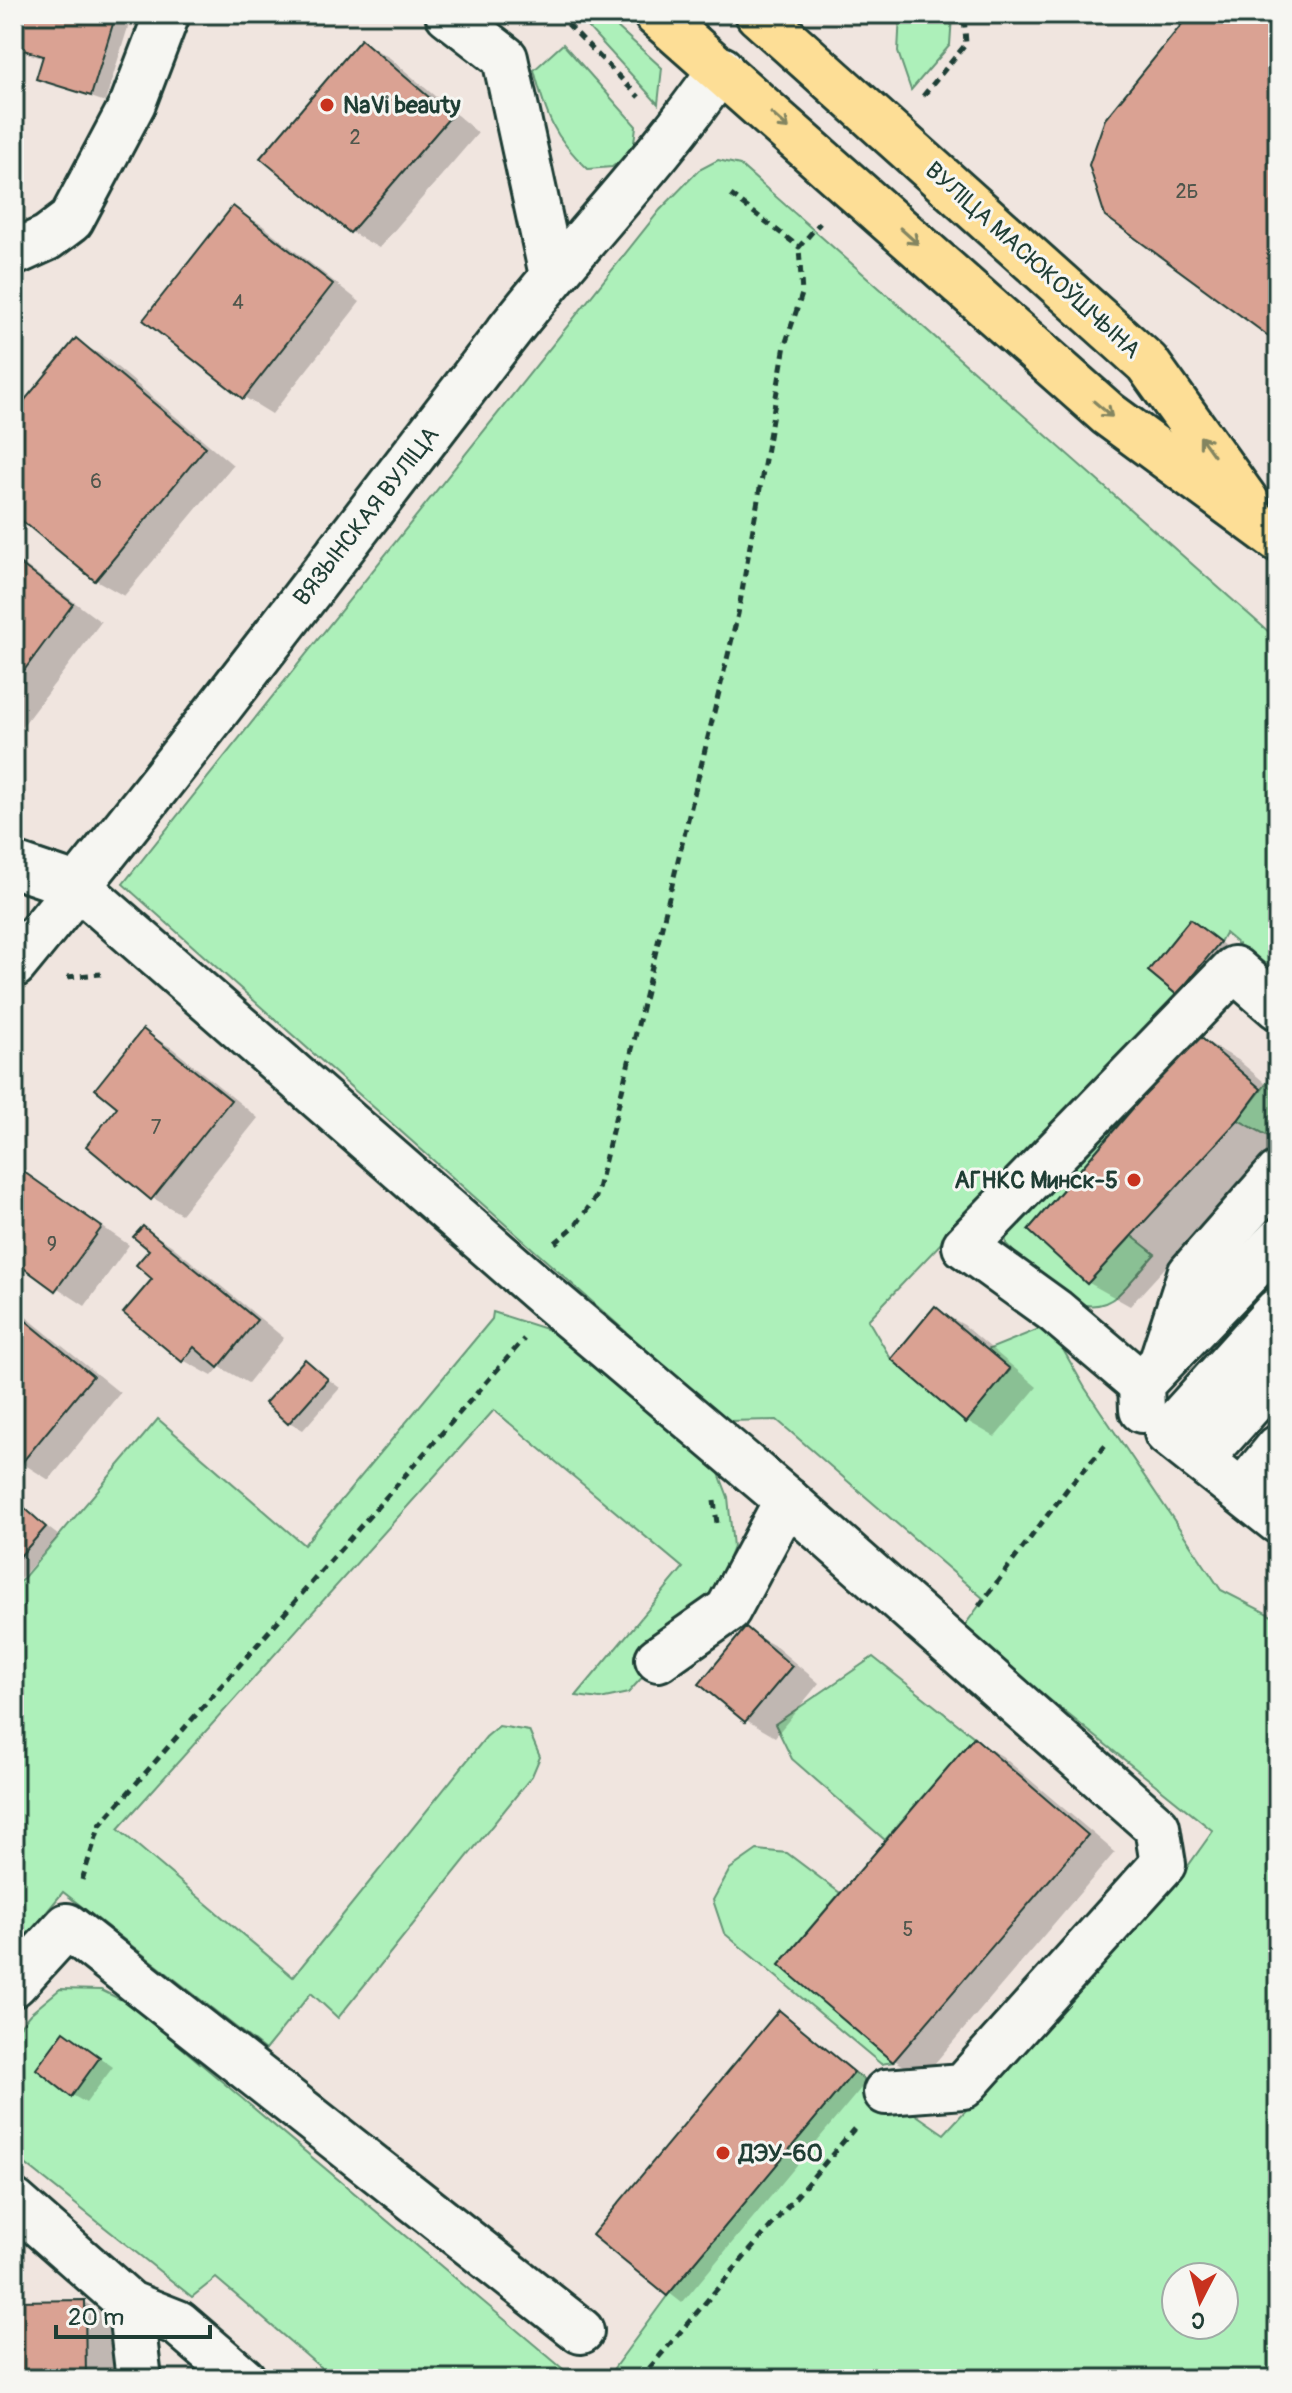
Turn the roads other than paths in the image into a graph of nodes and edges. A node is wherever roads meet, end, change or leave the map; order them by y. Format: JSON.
{"nodes":[{"id":1,"x":167,"y":14,"type":"edge"},
{"id":2,"x":448,"y":14,"type":"edge"},
{"id":3,"x":656,"y":14,"type":"edge"},
{"id":4,"x":763,"y":16,"type":"edge"},
{"id":5,"x":721,"y":69,"type":"junction"},
{"id":6,"x":14,"y":253,"type":"edge"},
{"id":7,"x":552,"y":275,"type":"junction"},
{"id":8,"x":1273,"y":536,"type":"edge"},
{"id":9,"x":14,"y":865,"type":"edge"},
{"id":10,"x":79,"y":887,"type":"junction"},
{"id":11,"x":14,"y":965,"type":"edge"},
{"id":12,"x":1278,"y":1007,"type":"edge"},
{"id":13,"x":1278,"y":1174,"type":"edge"},
{"id":14,"x":1278,"y":1241,"type":"edge"},
{"id":15,"x":1278,"y":1310,"type":"edge"},
{"id":16,"x":1278,"y":1373,"type":"edge"},
{"id":17,"x":1152,"y":1397,"type":"junction"},
{"id":18,"x":1278,"y":1448,"type":"edge"},
{"id":19,"x":1201,"y":1459,"type":"junction"},
{"id":20,"x":1242,"y":1492,"type":"junction"},
{"id":21,"x":787,"y":1500,"type":"junction"},
{"id":22,"x":1277,"y":1519,"type":"edge"},
{"id":23,"x":658,"y":1659,"type":"dead end"},
{"id":24,"x":14,"y":1984,"type":"edge"},
{"id":25,"x":886,"y":2092,"type":"road end"},
{"id":26,"x":14,"y":2202,"type":"edge"},
{"id":27,"x":130,"y":2304,"type":"junction"},
{"id":28,"x":581,"y":2331,"type":"dead end"},
{"id":29,"x":139,"y":2379,"type":"edge"},
{"id":30,"x":243,"y":2379,"type":"edge"}],
"edges":[{"from":1,"to":6,"type":"street"},
{"from":2,"to":7,"type":"street"},
{"from":3,"to":5,"type":"main road","name":"ВУЛІЦА МАСЮКОЎШЧЫНА"},
{"from":4,"to":5,"type":"main road"},
{"from":8,"to":4,"type":"main road","name":"ВУЛІЦА МАСЮКОЎШЧЫНА","one_way":true},
{"from":5,"to":7,"type":"street","name":"ВЯЗЫНСКАЯ ВУЛІЦА"},
{"from":5,"to":8,"type":"main road","name":"ВУЛІЦА МАСЮКОЎШЧЫНА","one_way":true},
{"from":7,"to":10,"type":"street","name":"ВЯЗЫНСКАЯ ВУЛІЦА"},
{"from":9,"to":10,"type":"street"},
{"from":10,"to":11,"type":"street","name":"ВЯЗЫНСКАЯ ВУЛІЦА"},
{"from":10,"to":21,"type":"street"},
{"from":12,"to":17,"type":"street"},
{"from":13,"to":17,"type":"street"},
{"from":14,"to":17,"type":"street"},
{"from":15,"to":17,"type":"street"},
{"from":16,"to":19,"type":"street"},
{"from":17,"to":19,"type":"street"},
{"from":18,"to":20,"type":"street"},
{"from":19,"to":20,"type":"street"},
{"from":20,"to":22,"type":"street"},
{"from":21,"to":23,"type":"street"},
{"from":21,"to":25,"type":"street"},
{"from":24,"to":28,"type":"street"},
{"from":26,"to":27,"type":"street"},
{"from":27,"to":29,"type":"street"},
{"from":27,"to":30,"type":"street"}]}
